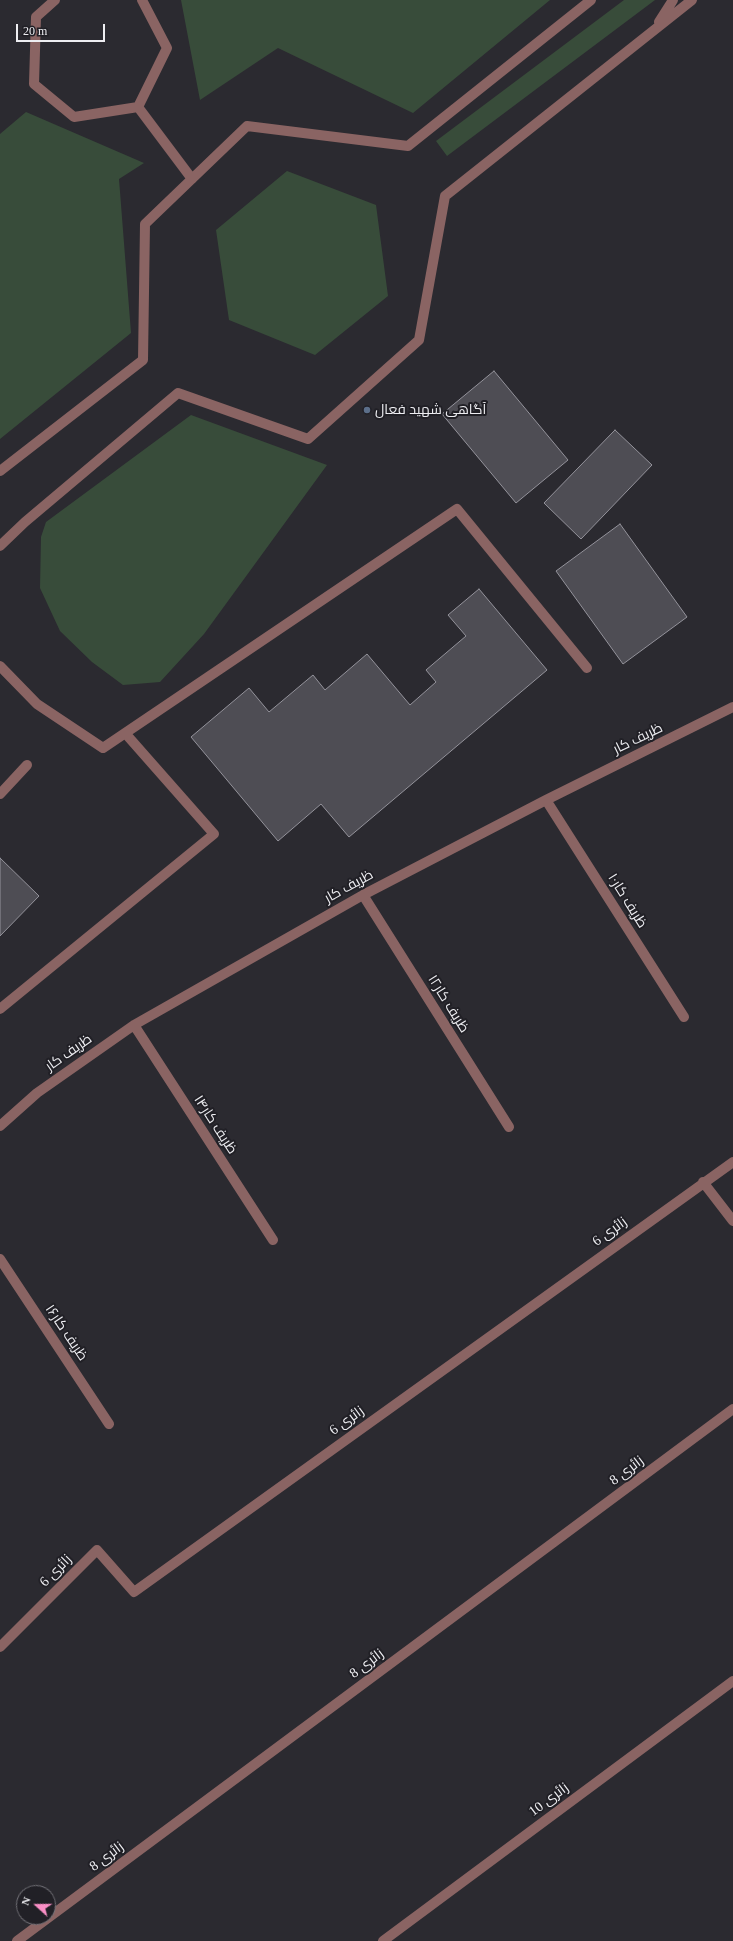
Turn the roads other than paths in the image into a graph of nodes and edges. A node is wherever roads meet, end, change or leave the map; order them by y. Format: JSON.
{"nodes":[{"id":1,"x":55,"y":0,"type":"edge"},
{"id":2,"x":142,"y":0,"type":"edge"},
{"id":3,"x":591,"y":0,"type":"edge"},
{"id":4,"x":673,"y":0,"type":"edge"},
{"id":5,"x":692,"y":0,"type":"edge"},
{"id":6,"x":649,"y":34,"type":"junction"},
{"id":7,"x":138,"y":107,"type":"junction"},
{"id":8,"x":192,"y":179,"type":"junction"},
{"id":9,"x":0,"y":471,"type":"edge"},
{"id":10,"x":0,"y":546,"type":"edge"},
{"id":11,"x":0,"y":666,"type":"edge"},
{"id":12,"x":587,"y":668,"type":"dead end"},
{"id":13,"x":733,"y":707,"type":"edge"},
{"id":14,"x":125,"y":733,"type":"junction"},
{"id":15,"x":27,"y":765,"type":"dead end"},
{"id":16,"x":0,"y":794,"type":"edge"},
{"id":17,"x":546,"y":800,"type":"junction"},
{"id":18,"x":363,"y":895,"type":"junction"},
{"id":19,"x":0,"y":1009,"type":"edge"},
{"id":20,"x":684,"y":1017,"type":"dead end"},
{"id":21,"x":134,"y":1025,"type":"junction"},
{"id":22,"x":0,"y":1126,"type":"edge"},
{"id":23,"x":509,"y":1128,"type":"dead end"},
{"id":24,"x":733,"y":1162,"type":"edge"},
{"id":25,"x":703,"y":1182,"type":"junction"},
{"id":26,"x":733,"y":1221,"type":"edge"},
{"id":27,"x":273,"y":1240,"type":"dead end"},
{"id":28,"x":0,"y":1259,"type":"edge"},
{"id":29,"x":733,"y":1409,"type":"edge"},
{"id":30,"x":109,"y":1424,"type":"dead end"},
{"id":31,"x":0,"y":1647,"type":"edge"},
{"id":32,"x":733,"y":1681,"type":"edge"},
{"id":33,"x":17,"y":1941,"type":"edge"},
{"id":34,"x":383,"y":1941,"type":"edge"}],
"edges":[{"from":1,"to":7,"type":"street"},
{"from":2,"to":7,"type":"street"},
{"from":3,"to":8,"type":"street"},
{"from":4,"to":6,"type":"street"},
{"from":5,"to":6,"type":"street"},
{"from":6,"to":10,"type":"street"},
{"from":7,"to":8,"type":"street"},
{"from":8,"to":9,"type":"street"},
{"from":11,"to":14,"type":"street"},
{"from":12,"to":14,"type":"street"},
{"from":13,"to":17,"type":"street","name":"ظریف کار"},
{"from":14,"to":19,"type":"street"},
{"from":15,"to":16,"type":"street"},
{"from":17,"to":18,"type":"street","name":"ظریف کار"},
{"from":17,"to":20,"type":"street","name":"ظریف کار۱۰"},
{"from":18,"to":21,"type":"street","name":"ظریف کار"},
{"from":18,"to":23,"type":"street","name":"ظریف کار۱۲"},
{"from":21,"to":22,"type":"street","name":"ظریف کار"},
{"from":21,"to":27,"type":"street","name":"ظریف کار۱۴"},
{"from":24,"to":25,"type":"street","name":"6 زائری"},
{"from":25,"to":26,"type":"street"},
{"from":25,"to":31,"type":"street","name":"6 زائری"},
{"from":28,"to":30,"type":"street","name":"ظریف کار۱۶"},
{"from":29,"to":33,"type":"street","name":"8 زائری"},
{"from":32,"to":34,"type":"street","name":"10 زائری"}]}
